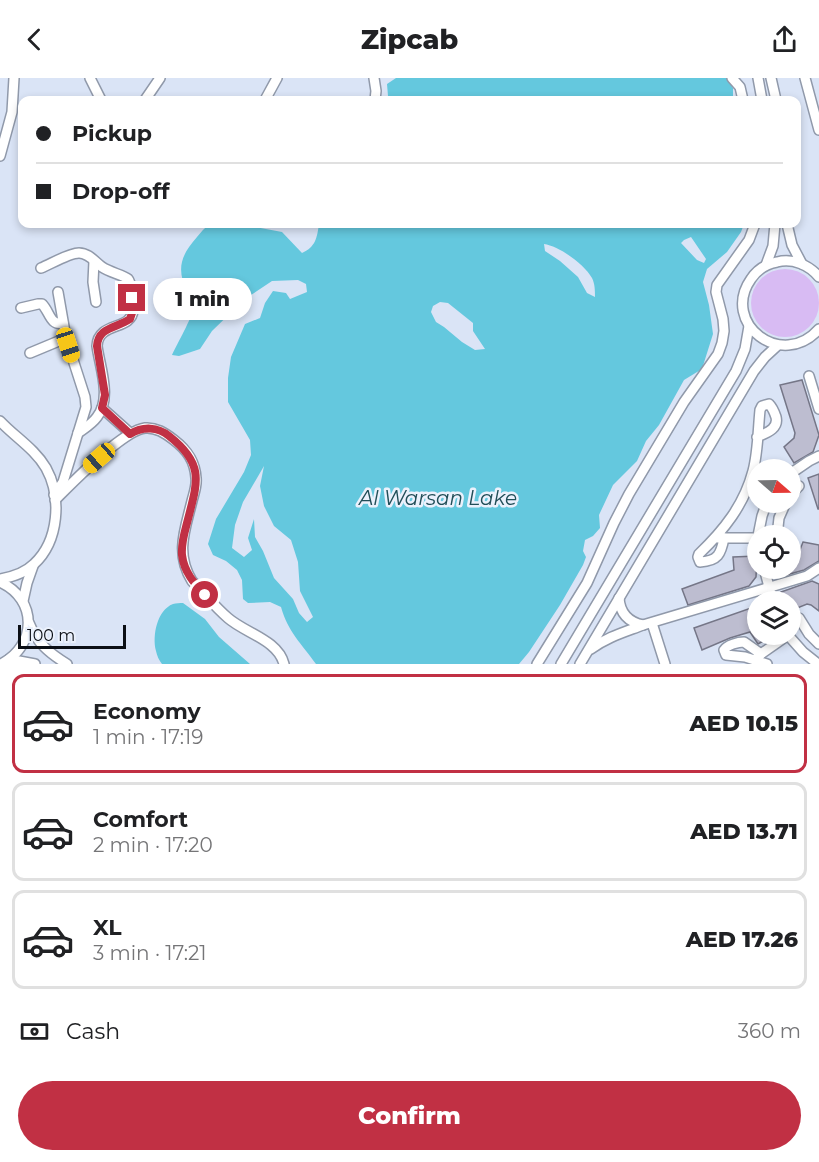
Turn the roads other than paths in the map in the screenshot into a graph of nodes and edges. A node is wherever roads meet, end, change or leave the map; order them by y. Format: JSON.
{"nodes":[{"id":1,"x":14,"y":78,"type":"edge"},
{"id":2,"x":90,"y":78,"type":"edge"},
{"id":3,"x":160,"y":78,"type":"edge"},
{"id":4,"x":277,"y":78,"type":"edge"},
{"id":5,"x":374,"y":78,"type":"edge"},
{"id":6,"x":732,"y":78,"type":"edge"},
{"id":7,"x":758,"y":78,"type":"edge"},
{"id":8,"x":771,"y":78,"type":"edge"},
{"id":9,"x":805,"y":78,"type":"edge"},
{"id":10,"x":99,"y":96,"type":"edge"},
{"id":11,"x":148,"y":96,"type":"edge"},
{"id":12,"x":267,"y":96,"type":"edge"},
{"id":13,"x":375,"y":96,"type":"edge"},
{"id":14,"x":742,"y":96,"type":"edge"},
{"id":15,"x":761,"y":96,"type":"edge"},
{"id":16,"x":775,"y":96,"type":"edge"},
{"id":17,"x":819,"y":130,"type":"edge"},
{"id":18,"x":0,"y":156,"type":"edge"},
{"id":19,"x":754,"y":228,"type":"edge"},
{"id":20,"x":775,"y":228,"type":"edge"},
{"id":21,"x":788,"y":228,"type":"edge"},
{"id":22,"x":94,"y":261,"type":"junction"},
{"id":23,"x":801,"y":264,"type":"junction"},
{"id":24,"x":766,"y":265,"type":"junction"},
{"id":25,"x":40,"y":268,"type":"dead end"},
{"id":26,"x":818,"y":274,"type":"edge"},
{"id":27,"x":58,"y":292,"type":"dead end"},
{"id":28,"x":96,"y":302,"type":"dead end"},
{"id":29,"x":21,"y":308,"type":"dead end"},
{"id":30,"x":63,"y":323,"type":"junction"},
{"id":31,"x":749,"y":326,"type":"junction"},
{"id":32,"x":819,"y":329,"type":"edge"},
{"id":33,"x":66,"y":338,"type":"junction"},
{"id":34,"x":778,"y":345,"type":"junction"},
{"id":35,"x":30,"y":353,"type":"dead end"},
{"id":36,"x":809,"y":376,"type":"dead end"},
{"id":37,"x":102,"y":408,"type":"junction"},
{"id":38,"x":819,"y":409,"type":"edge"},
{"id":39,"x":0,"y":421,"type":"edge"},
{"id":40,"x":78,"y":433,"type":"junction"},
{"id":41,"x":130,"y":434,"type":"junction"},
{"id":42,"x":758,"y":437,"type":"dead end"},
{"id":43,"x":755,"y":456,"type":"junction"},
{"id":44,"x":819,"y":456,"type":"edge"},
{"id":45,"x":757,"y":459,"type":"edge"},
{"id":46,"x":801,"y":466,"type":"edge"},
{"id":47,"x":55,"y":498,"type":"junction"},
{"id":48,"x":781,"y":513,"type":"edge"},
{"id":49,"x":778,"y":525,"type":"edge"},
{"id":50,"x":747,"y":537,"type":"edge"},
{"id":51,"x":33,"y":565,"type":"junction"},
{"id":52,"x":819,"y":568,"type":"edge"},
{"id":53,"x":807,"y":576,"type":"junction"},
{"id":54,"x":819,"y":577,"type":"edge"},
{"id":55,"x":767,"y":579,"type":"edge"},
{"id":56,"x":0,"y":580,"type":"edge"},
{"id":57,"x":769,"y":588,"type":"junction"},
{"id":58,"x":770,"y":591,"type":"edge"},
{"id":59,"x":619,"y":598,"type":"junction"},
{"id":60,"x":23,"y":601,"type":"junction"},
{"id":61,"x":28,"y":621,"type":"junction"},
{"id":62,"x":801,"y":622,"type":"edge"},
{"id":63,"x":648,"y":624,"type":"junction"},
{"id":64,"x":819,"y":644,"type":"edge"},
{"id":65,"x":773,"y":645,"type":"edge"},
{"id":66,"x":796,"y":645,"type":"edge"},
{"id":67,"x":587,"y":653,"type":"junction"},
{"id":68,"x":808,"y":657,"type":"junction"},
{"id":69,"x":4,"y":662,"type":"edge"},
{"id":70,"x":35,"y":664,"type":"edge"},
{"id":71,"x":67,"y":664,"type":"edge"},
{"id":72,"x":284,"y":664,"type":"edge"},
{"id":73,"x":537,"y":664,"type":"edge"},
{"id":74,"x":561,"y":664,"type":"edge"},
{"id":75,"x":580,"y":664,"type":"edge"},
{"id":76,"x":665,"y":664,"type":"edge"},
{"id":77,"x":767,"y":664,"type":"edge"},
{"id":78,"x":818,"y":664,"type":"edge"}],
"edges":[{"from":1,"to":18,"type":"street"},
{"from":2,"to":10,"type":"street"},
{"from":3,"to":11,"type":"street"},
{"from":4,"to":12,"type":"street"},
{"from":5,"to":13,"type":"street"},
{"from":6,"to":14,"type":"street"},
{"from":7,"to":15,"type":"street"},
{"from":8,"to":16,"type":"street"},
{"from":9,"to":17,"type":"street"},
{"from":19,"to":73,"type":"street"},
{"from":20,"to":24,"type":"street"},
{"from":21,"to":23,"type":"street"},
{"from":22,"to":25,"type":"street"},
{"from":22,"to":28,"type":"street"},
{"from":22,"to":37,"type":"street"},
{"from":23,"to":24,"type":"street"},
{"from":23,"to":26,"type":"street"},
{"from":24,"to":31,"type":"street"},
{"from":27,"to":30,"type":"street"},
{"from":29,"to":30,"type":"street"},
{"from":30,"to":33,"type":"street"},
{"from":31,"to":34,"type":"street"},
{"from":31,"to":74,"type":"street"},
{"from":32,"to":34,"type":"street"},
{"from":33,"to":35,"type":"street"},
{"from":33,"to":40,"type":"street"},
{"from":34,"to":59,"type":"street"},
{"from":36,"to":38,"type":"street"},
{"from":37,"to":40,"type":"street"},
{"from":37,"to":41,"type":"street"},
{"from":39,"to":47,"type":"street"},
{"from":40,"to":47,"type":"street"},
{"from":41,"to":47,"type":"street"},
{"from":41,"to":72,"type":"street"},
{"from":42,"to":43,"type":"street"},
{"from":43,"to":45,"type":"street"},
{"from":43,"to":50,"type":"street"},
{"from":44,"to":46,"type":"street"},
{"from":47,"to":51,"type":"street"},
{"from":48,"to":49,"type":"street"},
{"from":51,"to":56,"type":"street"},
{"from":51,"to":60,"type":"street"},
{"from":52,"to":53,"type":"street"},
{"from":53,"to":54,"type":"street"},
{"from":53,"to":57,"type":"street"},
{"from":55,"to":57,"type":"street"},
{"from":56,"to":60,"type":"street"},
{"from":57,"to":58,"type":"street"},
{"from":57,"to":63,"type":"street"},
{"from":59,"to":63,"type":"street"},
{"from":59,"to":67,"type":"street"},
{"from":60,"to":61,"type":"street"},
{"from":61,"to":69,"type":"street"},
{"from":61,"to":71,"type":"street"},
{"from":62,"to":64,"type":"street"},
{"from":63,"to":67,"type":"street"},
{"from":63,"to":76,"type":"street"},
{"from":64,"to":68,"type":"street"},
{"from":65,"to":77,"type":"street"},
{"from":66,"to":68,"type":"street"},
{"from":67,"to":75,"type":"street"},
{"from":68,"to":78,"type":"street"},
{"from":69,"to":70,"type":"street"}]}
